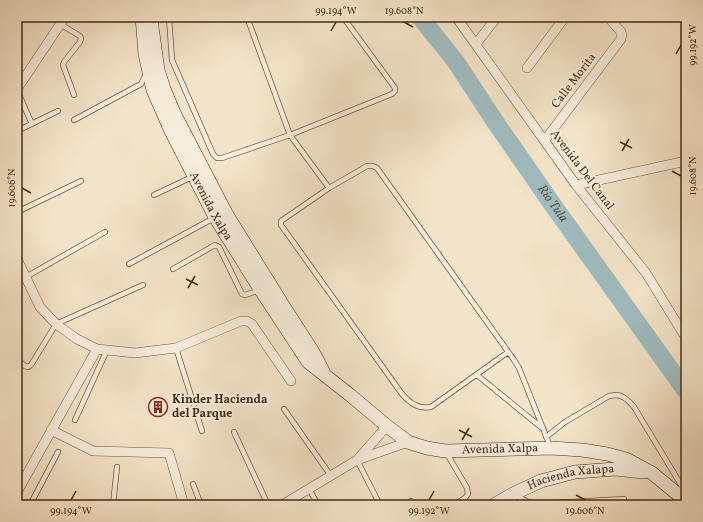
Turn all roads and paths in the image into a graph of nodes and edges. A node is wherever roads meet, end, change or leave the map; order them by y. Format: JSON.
{"nodes":[{"id":1,"x":142,"y":17,"type":"edge"},
{"id":2,"x":151,"y":17,"type":"edge"},
{"id":3,"x":169,"y":17,"type":"edge"},
{"id":4,"x":247,"y":17,"type":"edge"},
{"id":5,"x":343,"y":17,"type":"edge"},
{"id":6,"x":456,"y":17,"type":"edge"},
{"id":7,"x":497,"y":17,"type":"edge"},
{"id":8,"x":565,"y":17,"type":"edge"},
{"id":9,"x":608,"y":17,"type":"edge"},
{"id":10,"x":63,"y":20,"type":"edge"},
{"id":11,"x":476,"y":44,"type":"junction"},
{"id":12,"x":527,"y":68,"type":"dead end"},
{"id":13,"x":153,"y":70,"type":"junction"},
{"id":14,"x":17,"y":90,"type":"edge"},
{"id":15,"x":74,"y":95,"type":"dead end"},
{"id":16,"x":58,"y":111,"type":"dead end"},
{"id":17,"x":74,"y":120,"type":"dead end"},
{"id":18,"x":32,"y":124,"type":"junction"},
{"id":19,"x":17,"y":131,"type":"edge"},
{"id":20,"x":290,"y":135,"type":"junction"},
{"id":21,"x":545,"y":140,"type":"junction"},
{"id":22,"x":686,"y":161,"type":"edge"},
{"id":23,"x":198,"y":174,"type":"junction"},
{"id":24,"x":81,"y":181,"type":"dead end"},
{"id":25,"x":576,"y":185,"type":"junction"},
{"id":26,"x":329,"y":188,"type":"junction"},
{"id":27,"x":154,"y":195,"type":"dead end"},
{"id":28,"x":17,"y":212,"type":"edge"},
{"id":29,"x":220,"y":214,"type":"junction"},
{"id":30,"x":105,"y":232,"type":"dead end"},
{"id":31,"x":17,"y":259,"type":"edge"},
{"id":32,"x":129,"y":264,"type":"dead end"},
{"id":33,"x":172,"y":269,"type":"dead end"},
{"id":34,"x":25,"y":277,"type":"junction"},
{"id":35,"x":17,"y":282,"type":"edge"},
{"id":36,"x":144,"y":285,"type":"dead end"},
{"id":37,"x":265,"y":287,"type":"junction"},
{"id":38,"x":56,"y":324,"type":"junction"},
{"id":39,"x":686,"y":338,"type":"edge"},
{"id":40,"x":176,"y":348,"type":"junction"},
{"id":41,"x":96,"y":349,"type":"junction"},
{"id":42,"x":107,"y":350,"type":"junction"},
{"id":43,"x":508,"y":352,"type":"junction"},
{"id":44,"x":17,"y":359,"type":"edge"},
{"id":45,"x":477,"y":375,"type":"junction"},
{"id":46,"x":291,"y":381,"type":"dead end"},
{"id":47,"x":284,"y":409,"type":"dead end"},
{"id":48,"x":75,"y":420,"type":"dead end"},
{"id":49,"x":387,"y":426,"type":"junction"},
{"id":50,"x":543,"y":429,"type":"junction"},
{"id":51,"x":52,"y":430,"type":"junction"},
{"id":52,"x":202,"y":430,"type":"dead end"},
{"id":53,"x":234,"y":432,"type":"dead end"},
{"id":54,"x":408,"y":442,"type":"junction"},
{"id":55,"x":548,"y":442,"type":"junction"},
{"id":56,"x":445,"y":451,"type":"junction"},
{"id":57,"x":58,"y":452,"type":"dead end"},
{"id":58,"x":357,"y":460,"type":"junction"},
{"id":59,"x":117,"y":467,"type":"dead end"},
{"id":60,"x":652,"y":473,"type":"junction"},
{"id":61,"x":331,"y":476,"type":"junction"},
{"id":62,"x":193,"y":484,"type":"dead end"},
{"id":63,"x":309,"y":489,"type":"junction"},
{"id":64,"x":17,"y":492,"type":"edge"},
{"id":65,"x":686,"y":493,"type":"edge"},
{"id":66,"x":513,"y":494,"type":"junction"},
{"id":67,"x":624,"y":499,"type":"dead end"},
{"id":68,"x":686,"y":501,"type":"edge"},
{"id":69,"x":30,"y":505,"type":"edge"},
{"id":70,"x":113,"y":505,"type":"edge"},
{"id":71,"x":184,"y":505,"type":"edge"},
{"id":72,"x":201,"y":505,"type":"edge"},
{"id":73,"x":268,"y":505,"type":"edge"},
{"id":74,"x":282,"y":505,"type":"edge"},
{"id":75,"x":318,"y":505,"type":"edge"},
{"id":76,"x":380,"y":505,"type":"edge"},
{"id":77,"x":454,"y":505,"type":"edge"},
{"id":78,"x":494,"y":505,"type":"edge"}],
"edges":[{"from":1,"to":13,"type":"main road","name":"Avenida Xalpa"},
{"from":2,"to":13,"type":"main road","name":"Avenida Xalpa"},
{"from":3,"to":20,"type":"lane"},
{"from":4,"to":20,"type":"lane"},
{"from":5,"to":20,"type":"lane"},
{"from":6,"to":11,"type":"street","name":"Avenida Del Canal"},
{"from":7,"to":11,"type":"street"},
{"from":8,"to":12,"type":"street"},
{"from":9,"to":21,"type":"street","name":"Calle Morita"},
{"from":10,"to":14,"type":"street"},
{"from":10,"to":15,"type":"lane"},
{"from":11,"to":21,"type":"street","name":"Avenida Del Canal"},
{"from":13,"to":17,"type":"lane"},
{"from":13,"to":23,"type":"main road","name":"Avenida Xalpa"},
{"from":14,"to":18,"type":"lane"},
{"from":16,"to":18,"type":"lane"},
{"from":18,"to":19,"type":"lane"},
{"from":20,"to":26,"type":"lane"},
{"from":21,"to":25,"type":"street","name":"Avenida Del Canal"},
{"from":22,"to":25,"type":"street"},
{"from":23,"to":27,"type":"lane"},
{"from":23,"to":29,"type":"main road","name":"Avenida Xalpa"},
{"from":24,"to":28,"type":"lane"},
{"from":25,"to":39,"type":"street","name":"Avenida Del Canal"},
{"from":26,"to":43,"type":"lane"},
{"from":26,"to":45,"type":"lane"},
{"from":29,"to":32,"type":"lane"},
{"from":29,"to":37,"type":"main road","name":"Avenida Xalpa"},
{"from":30,"to":34,"type":"lane"},
{"from":31,"to":34,"type":"street"},
{"from":33,"to":37,"type":"lane"},
{"from":34,"to":35,"type":"lane"},
{"from":34,"to":38,"type":"street"},
{"from":36,"to":38,"type":"lane"},
{"from":37,"to":49,"type":"main road","name":"Avenida Xalpa"},
{"from":38,"to":41,"type":"street"},
{"from":38,"to":44,"type":"lane"},
{"from":40,"to":42,"type":"street"},
{"from":40,"to":46,"type":"street"},
{"from":40,"to":52,"type":"lane"},
{"from":41,"to":42,"type":"street"},
{"from":41,"to":51,"type":"street"},
{"from":42,"to":48,"type":"lane"},
{"from":43,"to":45,"type":"lane"},
{"from":43,"to":50,"type":"lane"},
{"from":45,"to":50,"type":"lane"},
{"from":47,"to":61,"type":"lane"},
{"from":49,"to":54,"type":"main road","name":"Avenida Xalpa"},
{"from":49,"to":58,"type":"street"},
{"from":50,"to":55,"type":"lane"},
{"from":51,"to":64,"type":"street"},
{"from":51,"to":71,"type":"street"},
{"from":53,"to":73,"type":"lane"},
{"from":54,"to":56,"type":"main road","name":"Avenida Xalpa"},
{"from":54,"to":58,"type":"street"},
{"from":55,"to":56,"type":"main road","name":"Avenida Xalpa"},
{"from":55,"to":60,"type":"main road","name":"Avenida Xalpa"},
{"from":55,"to":65,"type":"lane"},
{"from":56,"to":77,"type":"lane"},
{"from":57,"to":69,"type":"lane"},
{"from":58,"to":61,"type":"street"},
{"from":58,"to":76,"type":"lane"},
{"from":59,"to":70,"type":"lane"},
{"from":60,"to":66,"type":"main road","name":"Hacienda Xalapa"},
{"from":60,"to":68,"type":"main road","name":"Avenida Xalpa"},
{"from":61,"to":63,"type":"street"},
{"from":62,"to":72,"type":"lane"},
{"from":63,"to":74,"type":"street"},
{"from":63,"to":75,"type":"lane"},
{"from":66,"to":67,"type":"lane"},
{"from":66,"to":78,"type":"main road","name":"Hacienda Xalapa"}]}
